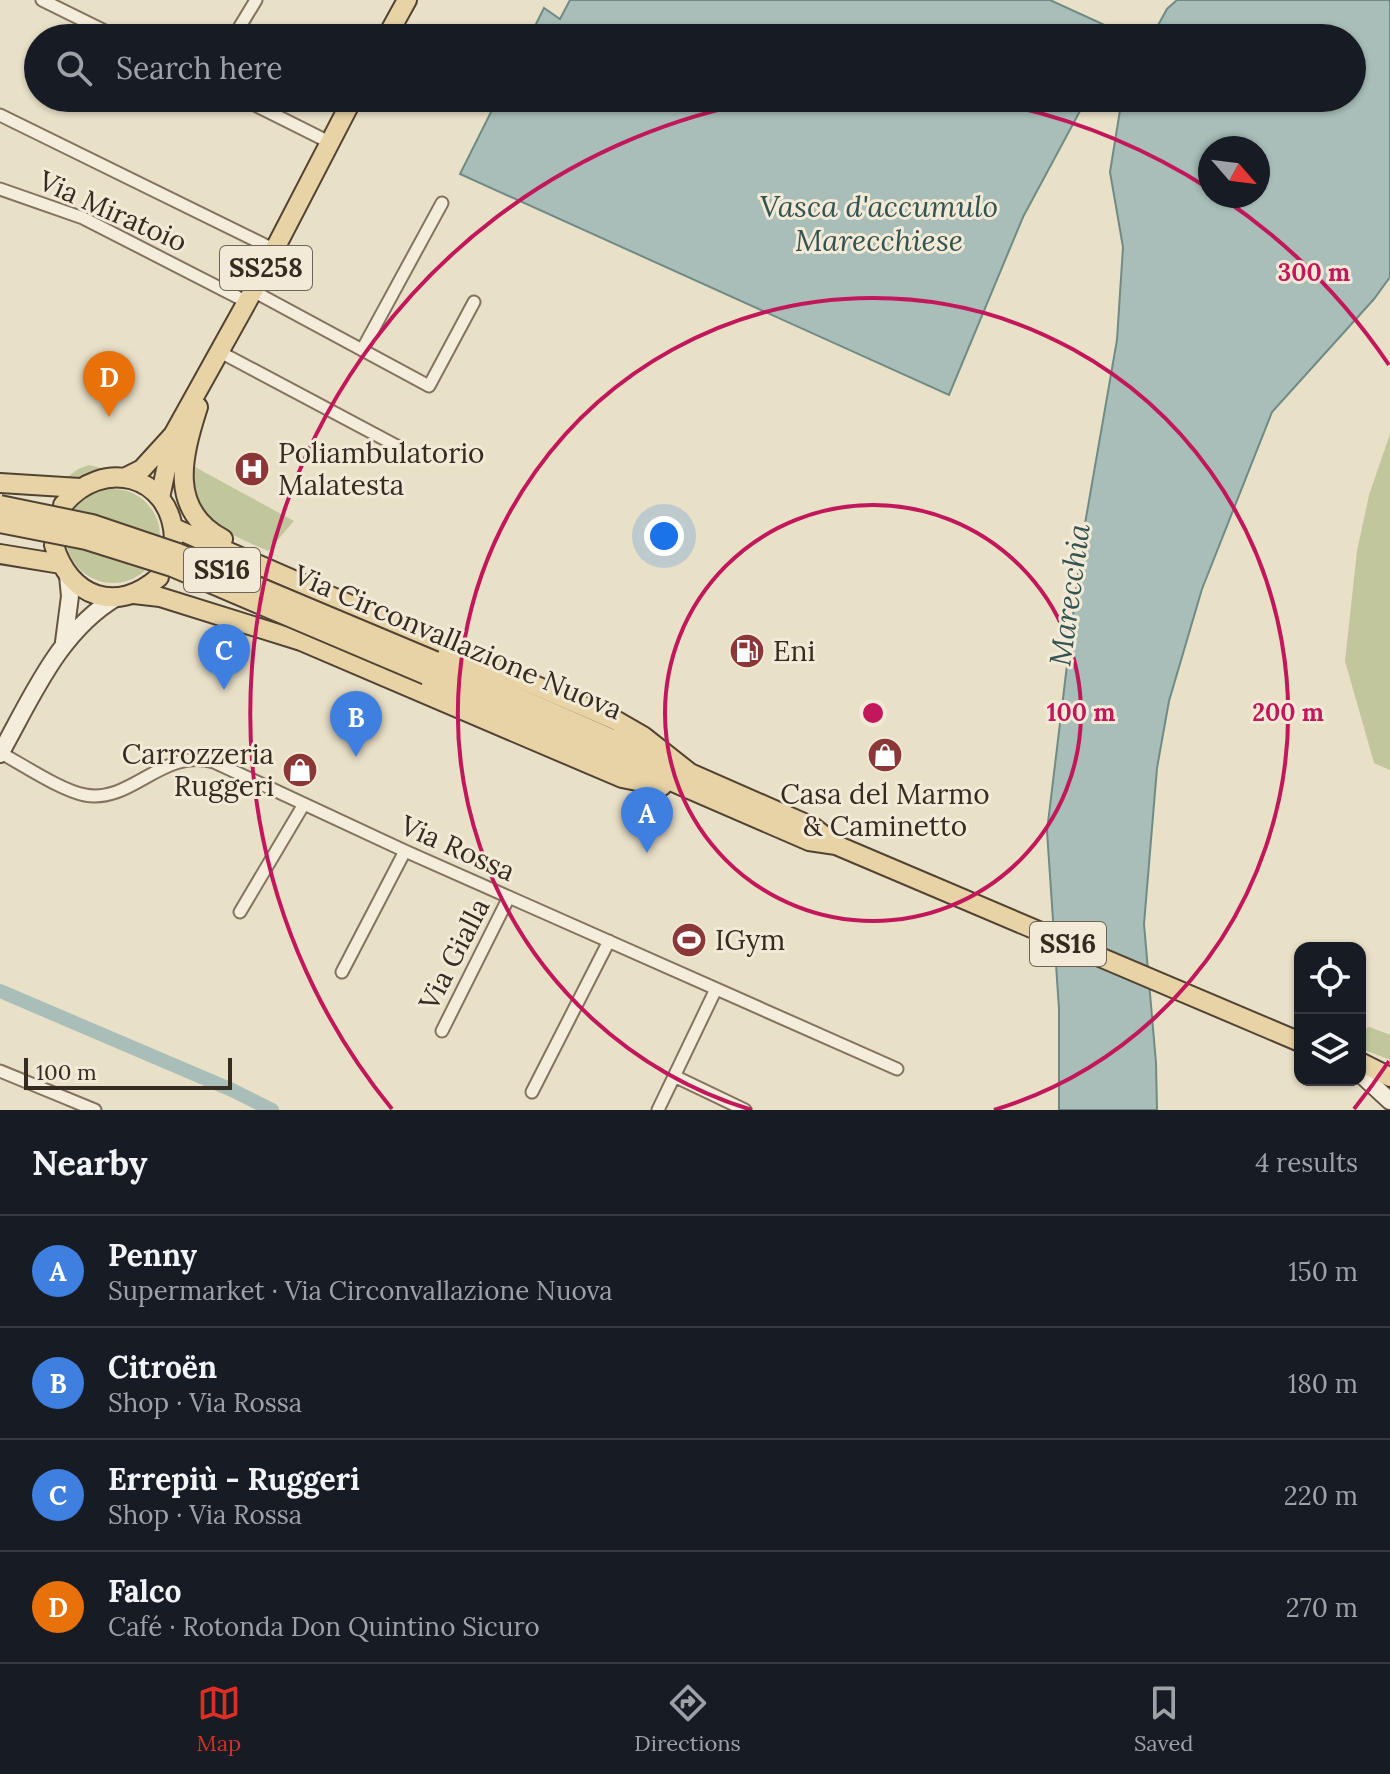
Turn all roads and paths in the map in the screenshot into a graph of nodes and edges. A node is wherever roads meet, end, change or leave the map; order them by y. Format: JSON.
{"nodes":[{"id":1,"x":42,"y":0,"type":"edge"},
{"id":2,"x":256,"y":0,"type":"edge"},
{"id":3,"x":407,"y":0,"type":"edge"},
{"id":4,"x":91,"y":24,"type":"edge"},
{"id":5,"x":241,"y":24,"type":"edge"},
{"id":6,"x":394,"y":24,"type":"edge"},
{"id":7,"x":269,"y":112,"type":"edge"},
{"id":8,"x":345,"y":112,"type":"edge"},
{"id":9,"x":0,"y":115,"type":"edge"},
{"id":10,"x":329,"y":142,"type":"junction"},
{"id":11,"x":0,"y":189,"type":"edge"},
{"id":12,"x":442,"y":203,"type":"dead end"},
{"id":13,"x":275,"y":250,"type":"junction"},
{"id":14,"x":250,"y":297,"type":"junction"},
{"id":15,"x":474,"y":302,"type":"dead end"},
{"id":16,"x":362,"y":350,"type":"junction"},
{"id":17,"x":220,"y":352,"type":"junction"},
{"id":18,"x":210,"y":370,"type":"junction"},
{"id":19,"x":173,"y":435,"type":"junction"},
{"id":20,"x":397,"y":446,"type":"dead end"},
{"id":21,"x":124,"y":478,"type":"junction"},
{"id":22,"x":0,"y":483,"type":"edge"},
{"id":23,"x":80,"y":488,"type":"junction"},
{"id":24,"x":160,"y":498,"type":"junction"},
{"id":25,"x":0,"y":505,"type":"edge"},
{"id":26,"x":63,"y":505,"type":"dead end"},
{"id":27,"x":0,"y":523,"type":"edge"},
{"id":28,"x":54,"y":545,"type":"dead end"},
{"id":29,"x":0,"y":554,"type":"edge"},
{"id":30,"x":64,"y":570,"type":"junction"},
{"id":31,"x":159,"y":577,"type":"dead end"},
{"id":32,"x":126,"y":596,"type":"junction"},
{"id":33,"x":346,"y":604,"type":"junction"},
{"id":34,"x":64,"y":642,"type":"junction"},
{"id":35,"x":430,"y":668,"type":"junction"},
{"id":36,"x":0,"y":754,"type":"edge"},
{"id":37,"x":685,"y":780,"type":"junction"},
{"id":38,"x":304,"y":804,"type":"junction"},
{"id":39,"x":405,"y":851,"type":"junction"},
{"id":40,"x":509,"y":897,"type":"junction"},
{"id":41,"x":240,"y":912,"type":"dead end"},
{"id":42,"x":609,"y":941,"type":"junction"},
{"id":43,"x":342,"y":972,"type":"dead end"},
{"id":44,"x":716,"y":989,"type":"junction"},
{"id":45,"x":442,"y":1031,"type":"dead end"},
{"id":46,"x":1294,"y":1039,"type":"edge"},
{"id":47,"x":1390,"y":1065,"type":"edge"},
{"id":48,"x":1366,"y":1067,"type":"edge"},
{"id":49,"x":897,"y":1069,"type":"dead end"},
{"id":50,"x":1366,"y":1070,"type":"edge"},
{"id":51,"x":0,"y":1071,"type":"edge"},
{"id":52,"x":1366,"y":1072,"type":"edge"},
{"id":53,"x":1366,"y":1074,"type":"edge"},
{"id":54,"x":674,"y":1076,"type":"junction"},
{"id":55,"x":1390,"y":1077,"type":"edge"},
{"id":56,"x":1390,"y":1089,"type":"edge"},
{"id":57,"x":532,"y":1092,"type":"dead end"},
{"id":58,"x":1390,"y":1101,"type":"edge"},
{"id":59,"x":95,"y":1110,"type":"edge"},
{"id":60,"x":658,"y":1110,"type":"edge"},
{"id":61,"x":745,"y":1110,"type":"edge"}],
"edges":[{"from":1,"to":4,"type":"street"},
{"from":2,"to":5,"type":"street"},
{"from":3,"to":6,"type":"main road"},
{"from":7,"to":10,"type":"street"},
{"from":8,"to":10,"type":"main road","number":"SS258"},
{"from":9,"to":13,"type":"street"},
{"from":10,"to":13,"type":"main road","number":"SS258"},
{"from":11,"to":14,"type":"street","name":"Via Miratoio"},
{"from":12,"to":16,"type":"street"},
{"from":13,"to":14,"type":"main road","number":"SS258"},
{"from":14,"to":16,"type":"street","name":"Via Miratoio"},
{"from":14,"to":17,"type":"main road","number":"SS258"},
{"from":15,"to":16,"type":"street","name":"Via Miratoio"},
{"from":17,"to":18,"type":"main road","number":"SS258"},
{"from":17,"to":20,"type":"street"},
{"from":18,"to":19,"type":"main road","number":"SS258"},
{"from":18,"to":33,"type":"main road"},
{"from":19,"to":21,"type":"main road","number":"SS258"},
{"from":19,"to":24,"type":"main road","number":"SS258"},
{"from":21,"to":23,"type":"main road"},
{"from":21,"to":24,"type":"main road"},
{"from":22,"to":23,"type":"main road"},
{"from":23,"to":26,"type":"main road"},
{"from":24,"to":33,"type":"main road"},
{"from":25,"to":35,"type":"main road","name":"Via Circonvallazione Nuova","number":"SS16","bridge":true},
{"from":27,"to":35,"type":"main road","name":"Via Circonvallazione Nuova","number":"SS16","bridge":true},
{"from":28,"to":30,"type":"main road"},
{"from":29,"to":30,"type":"main road"},
{"from":30,"to":32,"type":"main road"},
{"from":30,"to":34,"type":"main road"},
{"from":31,"to":32,"type":"main road"},
{"from":32,"to":34,"type":"main road"},
{"from":32,"to":37,"type":"main road"},
{"from":33,"to":37,"type":"main road"},
{"from":34,"to":36,"type":"main road"},
{"from":35,"to":37,"type":"main road","name":"Via Circonvallazione Nuova","number":"SS16"},
{"from":36,"to":38,"type":"street","name":"Via Rossa"},
{"from":37,"to":46,"type":"main road","name":"Via Circonvallazione Nuova","number":"SS16"},
{"from":38,"to":39,"type":"street","name":"Via Rossa"},
{"from":38,"to":41,"type":"street"},
{"from":39,"to":40,"type":"street","name":"Via Rossa"},
{"from":39,"to":43,"type":"street"},
{"from":40,"to":42,"type":"street","name":"Via Rossa"},
{"from":40,"to":45,"type":"street","name":"Via Gialla"},
{"from":42,"to":44,"type":"street","name":"Via Rossa"},
{"from":42,"to":57,"type":"street"},
{"from":44,"to":49,"type":"street","name":"Via Rossa"},
{"from":44,"to":54,"type":"street"},
{"from":47,"to":48,"type":"main road"},
{"from":50,"to":55,"type":"main road"},
{"from":51,"to":59,"type":"street"},
{"from":52,"to":56,"type":"main road"},
{"from":53,"to":58,"type":"main road"},
{"from":54,"to":60,"type":"street"},
{"from":54,"to":61,"type":"street"}]}
